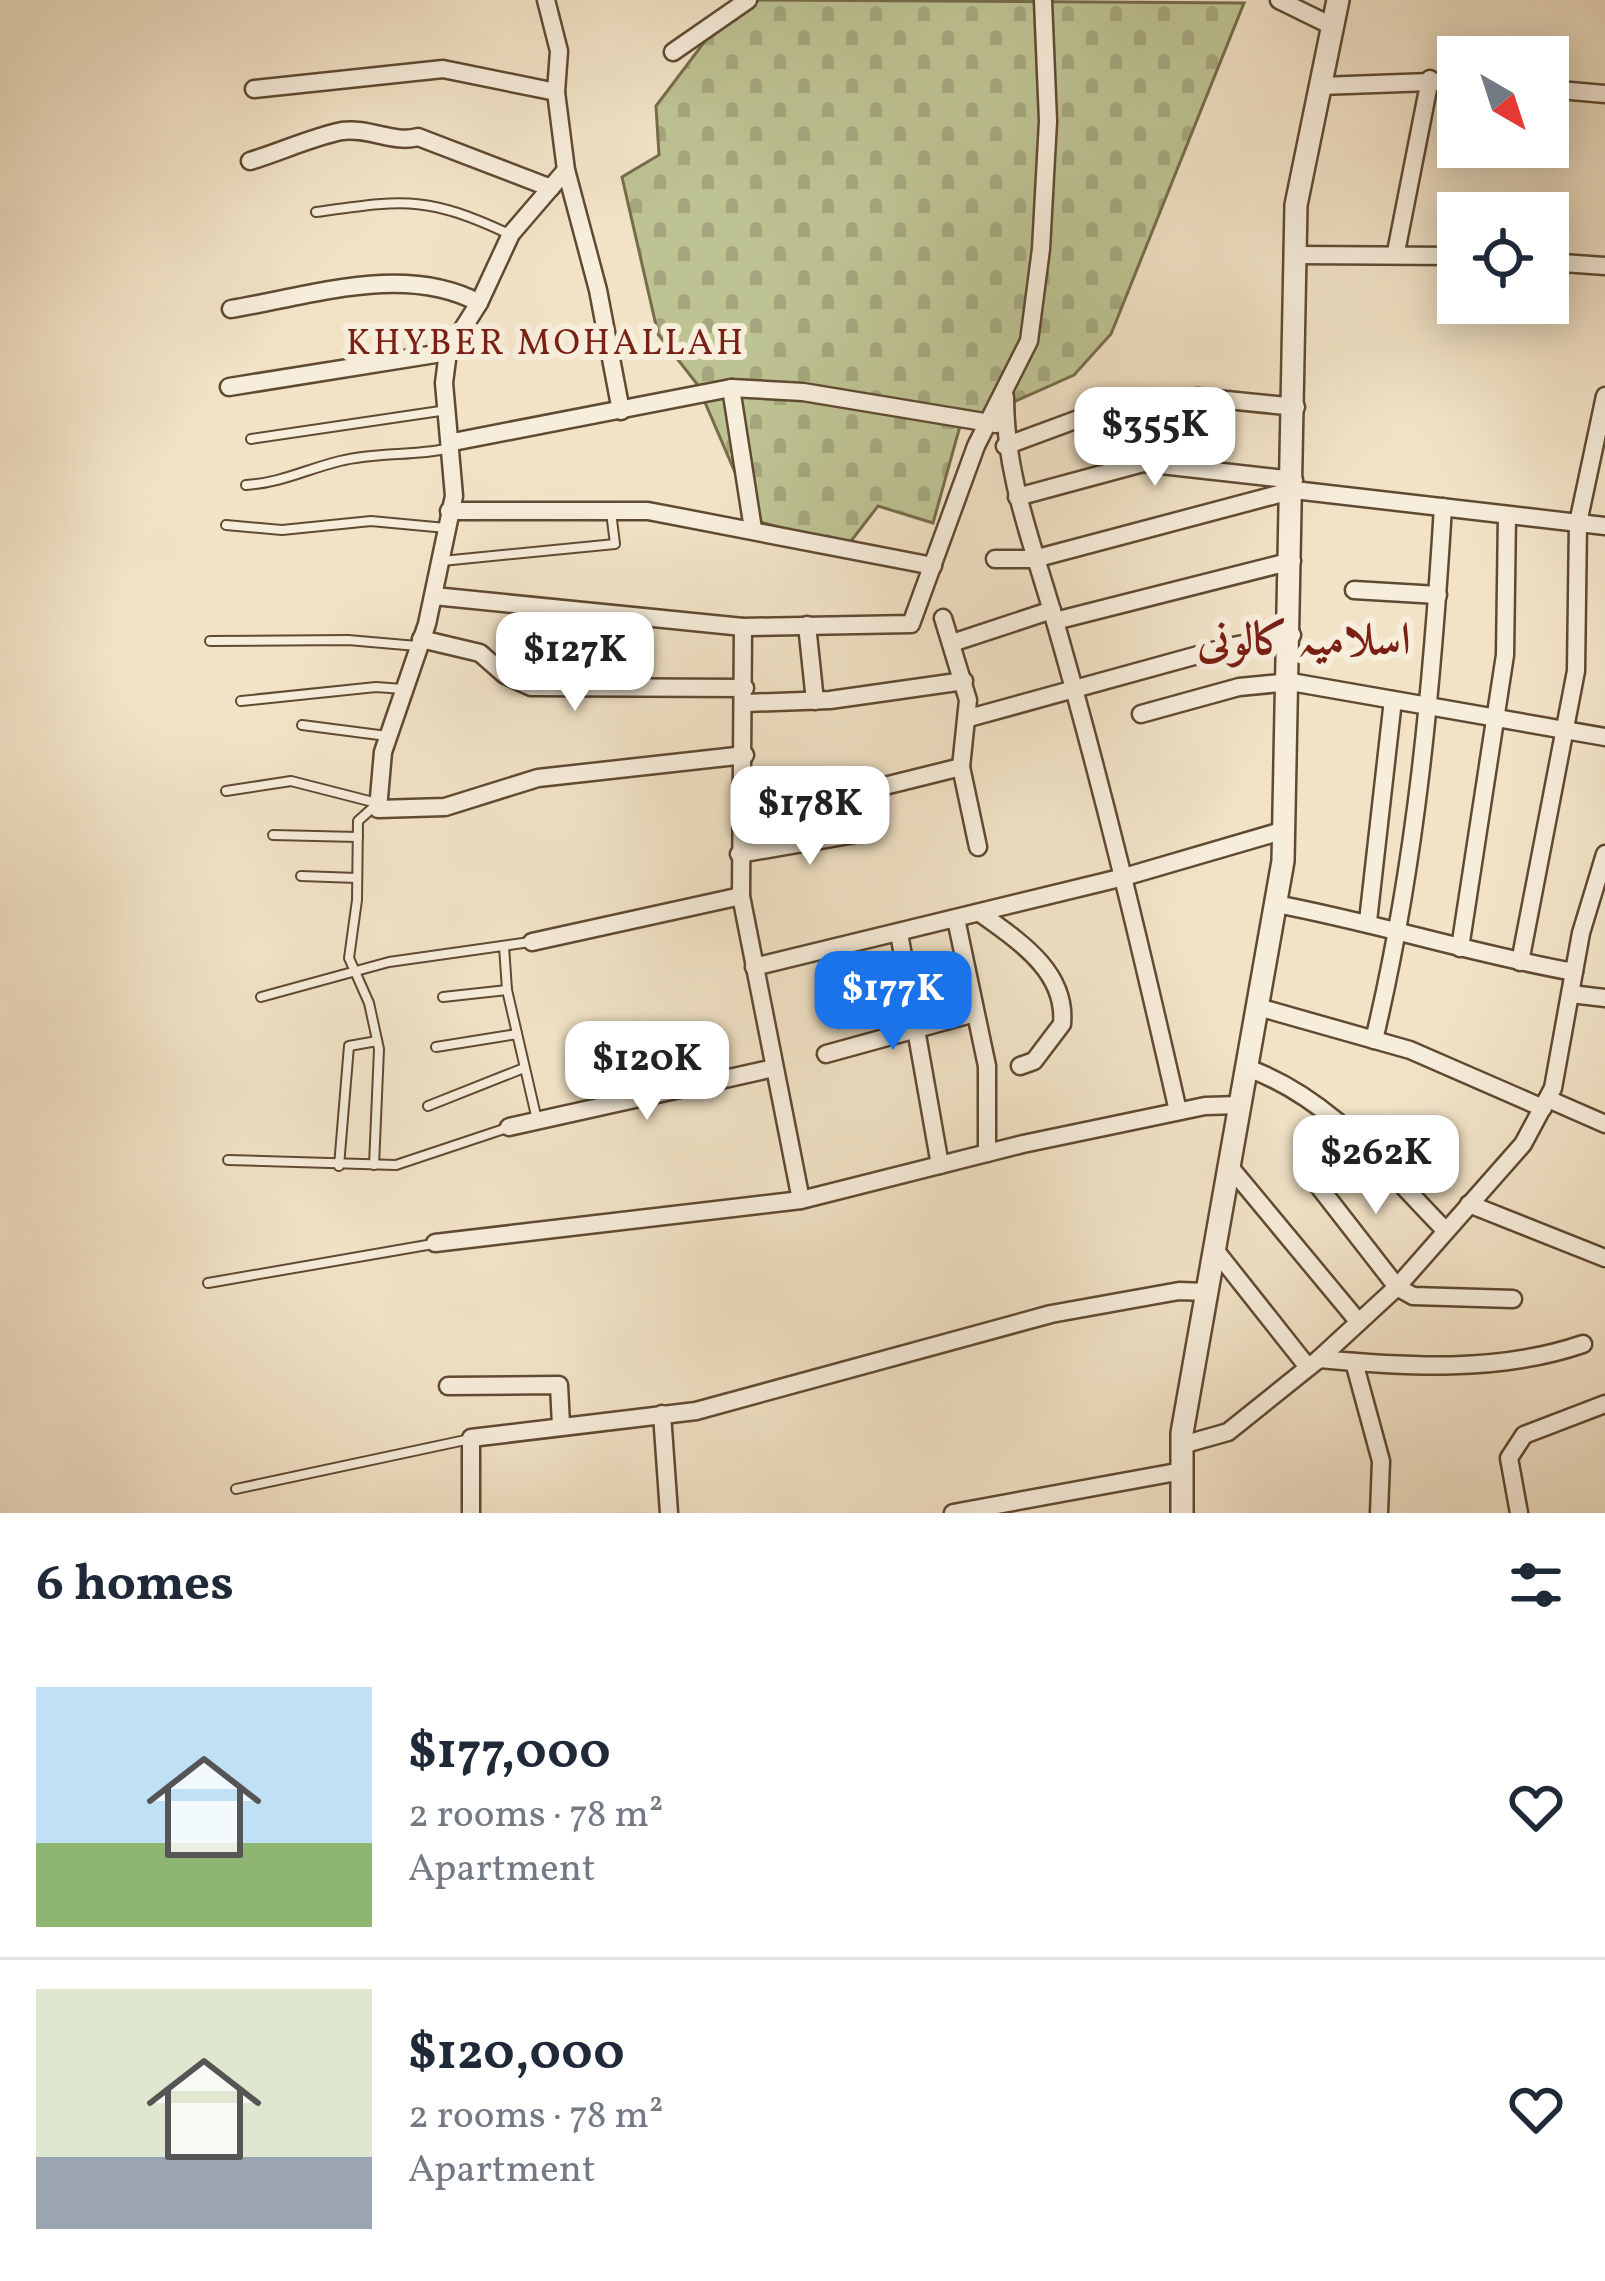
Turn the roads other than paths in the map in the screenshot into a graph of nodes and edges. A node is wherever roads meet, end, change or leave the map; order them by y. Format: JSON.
{"nodes":[{"id":1,"x":546,"y":0,"type":"edge"},
{"id":2,"x":748,"y":0,"type":"edge"},
{"id":3,"x":1042,"y":0,"type":"edge"},
{"id":4,"x":1279,"y":0,"type":"edge"},
{"id":5,"x":1338,"y":0,"type":"edge"},
{"id":6,"x":1334,"y":27,"type":"junction"},
{"id":7,"x":673,"y":52,"type":"dead end"},
{"id":8,"x":1430,"y":79,"type":"junction"},
{"id":9,"x":1437,"y":80,"type":"edge"},
{"id":10,"x":1320,"y":86,"type":"junction"},
{"id":11,"x":254,"y":89,"type":"dead end"},
{"id":12,"x":1569,"y":91,"type":"edge"},
{"id":13,"x":556,"y":92,"type":"junction"},
{"id":14,"x":1605,"y":94,"type":"edge"},
{"id":15,"x":250,"y":161,"type":"dead end"},
{"id":16,"x":566,"y":170,"type":"junction"},
{"id":17,"x":550,"y":188,"type":"junction"},
{"id":18,"x":316,"y":212,"type":"dead end"},
{"id":19,"x":511,"y":234,"type":"junction"},
{"id":20,"x":1396,"y":252,"type":"junction"},
{"id":21,"x":1296,"y":255,"type":"junction"},
{"id":22,"x":1437,"y":255,"type":"edge"},
{"id":23,"x":1569,"y":263,"type":"edge"},
{"id":24,"x":1605,"y":266,"type":"edge"},
{"id":25,"x":479,"y":303,"type":"junction"},
{"id":26,"x":231,"y":309,"type":"dead end"},
{"id":27,"x":448,"y":352,"type":"junction"},
{"id":28,"x":229,"y":387,"type":"dead end"},
{"id":29,"x":730,"y":388,"type":"junction"},
{"id":30,"x":1605,"y":396,"type":"edge"},
{"id":31,"x":1197,"y":398,"type":"dead end"},
{"id":32,"x":1296,"y":406,"type":"junction"},
{"id":33,"x":448,"y":410,"type":"junction"},
{"id":34,"x":621,"y":411,"type":"junction"},
{"id":35,"x":1100,"y":411,"type":"dead end"},
{"id":36,"x":1602,"y":415,"type":"edge"},
{"id":37,"x":997,"y":424,"type":"junction"},
{"id":38,"x":251,"y":439,"type":"dead end"},
{"id":39,"x":453,"y":445,"type":"junction"},
{"id":40,"x":1005,"y":446,"type":"junction"},
{"id":41,"x":246,"y":484,"type":"dead end"},
{"id":42,"x":1294,"y":485,"type":"junction"},
{"id":43,"x":1017,"y":497,"type":"junction"},
{"id":44,"x":1443,"y":508,"type":"junction"},
{"id":45,"x":611,"y":511,"type":"junction"},
{"id":46,"x":1507,"y":515,"type":"junction"},
{"id":47,"x":448,"y":520,"type":"junction"},
{"id":48,"x":1578,"y":523,"type":"junction"},
{"id":49,"x":226,"y":525,"type":"dead end"},
{"id":50,"x":1605,"y":526,"type":"edge"},
{"id":51,"x":752,"y":529,"type":"junction"},
{"id":52,"x":1034,"y":559,"type":"junction"},
{"id":53,"x":995,"y":560,"type":"dead end"},
{"id":54,"x":442,"y":561,"type":"junction"},
{"id":55,"x":1292,"y":561,"type":"junction"},
{"id":56,"x":933,"y":566,"type":"junction"},
{"id":57,"x":1354,"y":590,"type":"dead end"},
{"id":58,"x":1438,"y":595,"type":"junction"},
{"id":59,"x":434,"y":596,"type":"junction"},
{"id":60,"x":1053,"y":615,"type":"junction"},
{"id":61,"x":943,"y":618,"type":"dead end"},
{"id":62,"x":807,"y":626,"type":"junction"},
{"id":63,"x":742,"y":627,"type":"junction"},
{"id":64,"x":1292,"y":635,"type":"junction"},
{"id":65,"x":210,"y":641,"type":"dead end"},
{"id":66,"x":420,"y":643,"type":"junction"},
{"id":67,"x":952,"y":644,"type":"junction"},
{"id":68,"x":964,"y":681,"type":"junction"},
{"id":69,"x":1291,"y":682,"type":"junction"},
{"id":70,"x":405,"y":689,"type":"junction"},
{"id":71,"x":1072,"y":691,"type":"junction"},
{"id":72,"x":746,"y":695,"type":"junction"},
{"id":73,"x":1393,"y":700,"type":"junction"},
{"id":74,"x":242,"y":701,"type":"dead end"},
{"id":75,"x":815,"y":701,"type":"junction"},
{"id":76,"x":1431,"y":706,"type":"junction"},
{"id":77,"x":1141,"y":714,"type":"dead end"},
{"id":78,"x":969,"y":718,"type":"junction"},
{"id":79,"x":1497,"y":718,"type":"junction"},
{"id":80,"x":302,"y":725,"type":"dead end"},
{"id":81,"x":1561,"y":729,"type":"junction"},
{"id":82,"x":389,"y":736,"type":"junction"},
{"id":83,"x":1605,"y":737,"type":"edge"},
{"id":84,"x":745,"y":755,"type":"junction"},
{"id":85,"x":961,"y":767,"type":"junction"},
{"id":86,"x":226,"y":791,"type":"dead end"},
{"id":87,"x":844,"y":796,"type":"dead end"},
{"id":88,"x":378,"y":803,"type":"junction"},
{"id":89,"x":1285,"y":830,"type":"junction"},
{"id":90,"x":872,"y":831,"type":"dead end"},
{"id":91,"x":273,"y":835,"type":"dead end"},
{"id":92,"x":358,"y":837,"type":"junction"},
{"id":93,"x":978,"y":847,"type":"dead end"},
{"id":94,"x":739,"y":854,"type":"junction"},
{"id":95,"x":1605,"y":854,"type":"edge"},
{"id":96,"x":301,"y":876,"type":"dead end"},
{"id":97,"x":1124,"y":877,"type":"junction"},
{"id":98,"x":358,"y":878,"type":"junction"},
{"id":99,"x":1602,"y":879,"type":"edge"},
{"id":100,"x":741,"y":896,"type":"junction"},
{"id":101,"x":1276,"y":904,"type":"junction"},
{"id":102,"x":980,"y":913,"type":"junction"},
{"id":103,"x":956,"y":919,"type":"junction"},
{"id":104,"x":1368,"y":921,"type":"junction"},
{"id":105,"x":1400,"y":931,"type":"junction"},
{"id":106,"x":898,"y":933,"type":"junction"},
{"id":107,"x":532,"y":942,"type":"joint"},
{"id":108,"x":504,"y":946,"type":"junction"},
{"id":109,"x":1460,"y":948,"type":"junction"},
{"id":110,"x":1520,"y":962,"type":"junction"},
{"id":111,"x":754,"y":967,"type":"junction"},
{"id":112,"x":966,"y":968,"type":"junction"},
{"id":113,"x":1574,"y":972,"type":"junction"},
{"id":114,"x":356,"y":974,"type":"junction"},
{"id":115,"x":907,"y":981,"type":"junction"},
{"id":116,"x":507,"y":990,"type":"junction"},
{"id":117,"x":1571,"y":994,"type":"junction"},
{"id":118,"x":261,"y":997,"type":"dead end"},
{"id":119,"x":442,"y":997,"type":"dead end"},
{"id":120,"x":1605,"y":998,"type":"edge"},
{"id":121,"x":847,"y":999,"type":"dead end"},
{"id":122,"x":1258,"y":1007,"type":"junction"},
{"id":123,"x":975,"y":1013,"type":"junction"},
{"id":124,"x":916,"y":1029,"type":"junction"},
{"id":125,"x":517,"y":1034,"type":"junction"},
{"id":126,"x":1374,"y":1040,"type":"junction"},
{"id":127,"x":377,"y":1042,"type":"junction"},
{"id":128,"x":436,"y":1047,"type":"dead end"},
{"id":129,"x":826,"y":1054,"type":"dead end"},
{"id":130,"x":1020,"y":1066,"type":"dead end"},
{"id":131,"x":524,"y":1068,"type":"junction"},
{"id":132,"x":774,"y":1068,"type":"junction"},
{"id":133,"x":1247,"y":1068,"type":"junction"},
{"id":134,"x":1545,"y":1104,"type":"junction"},
{"id":135,"x":428,"y":1106,"type":"dead end"},
{"id":136,"x":1241,"y":1106,"type":"junction"},
{"id":137,"x":1178,"y":1111,"type":"junction"},
{"id":138,"x":537,"y":1121,"type":"junction"},
{"id":139,"x":1605,"y":1124,"type":"edge"},
{"id":140,"x":509,"y":1127,"type":"joint"},
{"id":141,"x":987,"y":1153,"type":"junction"},
{"id":142,"x":228,"y":1160,"type":"dead end"},
{"id":143,"x":940,"y":1165,"type":"junction"},
{"id":144,"x":339,"y":1166,"type":"junction"},
{"id":145,"x":374,"y":1166,"type":"junction"},
{"id":146,"x":1230,"y":1167,"type":"junction"},
{"id":147,"x":1313,"y":1179,"type":"dead end"},
{"id":148,"x":801,"y":1199,"type":"junction"},
{"id":149,"x":1469,"y":1204,"type":"junction"},
{"id":150,"x":1445,"y":1230,"type":"junction"},
{"id":151,"x":434,"y":1244,"type":"joint"},
{"id":152,"x":1216,"y":1251,"type":"junction"},
{"id":153,"x":1605,"y":1258,"type":"edge"},
{"id":154,"x":208,"y":1283,"type":"dead end"},
{"id":155,"x":1396,"y":1287,"type":"junction"},
{"id":156,"x":1208,"y":1292,"type":"junction"},
{"id":157,"x":1513,"y":1299,"type":"dead end"},
{"id":158,"x":1357,"y":1320,"type":"junction"},
{"id":159,"x":1583,"y":1344,"type":"dead end"},
{"id":160,"x":1313,"y":1362,"type":"junction"},
{"id":161,"x":1354,"y":1362,"type":"junction"},
{"id":162,"x":448,"y":1386,"type":"dead end"},
{"id":163,"x":1605,"y":1404,"type":"edge"},
{"id":164,"x":662,"y":1414,"type":"junction"},
{"id":165,"x":561,"y":1425,"type":"junction"},
{"id":166,"x":471,"y":1438,"type":"junction"},
{"id":167,"x":1182,"y":1445,"type":"junction"},
{"id":168,"x":1182,"y":1471,"type":"junction"},
{"id":169,"x":236,"y":1489,"type":"dead end"},
{"id":170,"x":471,"y":1513,"type":"edge"},
{"id":171,"x":669,"y":1513,"type":"edge"},
{"id":172,"x":953,"y":1513,"type":"edge"},
{"id":173,"x":1182,"y":1513,"type":"edge"},
{"id":174,"x":1379,"y":1513,"type":"edge"},
{"id":175,"x":1519,"y":1513,"type":"edge"}],
"edges":[{"from":1,"to":13,"type":"street"},
{"from":2,"to":7,"type":"street"},
{"from":3,"to":37,"type":"street"},
{"from":4,"to":6,"type":"street"},
{"from":5,"to":6,"type":"street"},
{"from":6,"to":10,"type":"street"},
{"from":8,"to":9,"type":"street"},
{"from":8,"to":10,"type":"street"},
{"from":8,"to":20,"type":"street"},
{"from":10,"to":21,"type":"street"},
{"from":11,"to":13,"type":"street"},
{"from":12,"to":14,"type":"street"},
{"from":13,"to":16,"type":"street"},
{"from":15,"to":17,"type":"street"},
{"from":16,"to":17,"type":"street"},
{"from":16,"to":34,"type":"street"},
{"from":17,"to":19,"type":"street"},
{"from":18,"to":19,"type":"lane"},
{"from":19,"to":25,"type":"street"},
{"from":20,"to":21,"type":"street"},
{"from":20,"to":22,"type":"street"},
{"from":21,"to":32,"type":"street"},
{"from":23,"to":24,"type":"street"},
{"from":25,"to":26,"type":"street"},
{"from":25,"to":27,"type":"street"},
{"from":27,"to":28,"type":"street"},
{"from":27,"to":33,"type":"street"},
{"from":29,"to":34,"type":"street"},
{"from":29,"to":37,"type":"street"},
{"from":29,"to":51,"type":"street"},
{"from":30,"to":36,"type":"street"},
{"from":31,"to":32,"type":"street"},
{"from":32,"to":42,"type":"street"},
{"from":33,"to":38,"type":"lane"},
{"from":33,"to":39,"type":"street"},
{"from":34,"to":39,"type":"street"},
{"from":35,"to":40,"type":"street"},
{"from":36,"to":48,"type":"street"},
{"from":37,"to":40,"type":"street"},
{"from":37,"to":56,"type":"street"},
{"from":39,"to":41,"type":"lane"},
{"from":39,"to":47,"type":"street"},
{"from":40,"to":43,"type":"street"},
{"from":42,"to":43,"type":"street"},
{"from":42,"to":44,"type":"street"},
{"from":42,"to":52,"type":"street"},
{"from":42,"to":55,"type":"street"},
{"from":43,"to":52,"type":"street"},
{"from":44,"to":46,"type":"street"},
{"from":44,"to":58,"type":"street"},
{"from":45,"to":47,"type":"street"},
{"from":45,"to":51,"type":"street"},
{"from":45,"to":54,"type":"lane"},
{"from":46,"to":48,"type":"street"},
{"from":46,"to":79,"type":"street"},
{"from":47,"to":49,"type":"lane"},
{"from":47,"to":54,"type":"street"},
{"from":48,"to":50,"type":"street"},
{"from":48,"to":81,"type":"street"},
{"from":51,"to":56,"type":"street"},
{"from":52,"to":53,"type":"street"},
{"from":52,"to":60,"type":"street"},
{"from":54,"to":59,"type":"street"},
{"from":55,"to":60,"type":"street"},
{"from":55,"to":64,"type":"street"},
{"from":56,"to":62,"type":"street"},
{"from":57,"to":58,"type":"street"},
{"from":58,"to":76,"type":"street"},
{"from":59,"to":63,"type":"street"},
{"from":59,"to":66,"type":"street"},
{"from":60,"to":67,"type":"street"},
{"from":60,"to":71,"type":"street"},
{"from":61,"to":67,"type":"street"},
{"from":62,"to":63,"type":"street"},
{"from":62,"to":75,"type":"street"},
{"from":63,"to":72,"type":"street"},
{"from":64,"to":69,"type":"street"},
{"from":64,"to":71,"type":"street"},
{"from":65,"to":66,"type":"lane"},
{"from":66,"to":70,"type":"street"},
{"from":66,"to":72,"type":"street"},
{"from":67,"to":68,"type":"street"},
{"from":68,"to":75,"type":"street"},
{"from":68,"to":78,"type":"street"},
{"from":69,"to":73,"type":"street"},
{"from":69,"to":77,"type":"street"},
{"from":69,"to":89,"type":"street"},
{"from":70,"to":74,"type":"lane"},
{"from":70,"to":82,"type":"street"},
{"from":71,"to":78,"type":"street"},
{"from":71,"to":97,"type":"street"},
{"from":72,"to":75,"type":"street"},
{"from":72,"to":84,"type":"street"},
{"from":73,"to":76,"type":"street"},
{"from":73,"to":104,"type":"street"},
{"from":76,"to":79,"type":"street"},
{"from":76,"to":105,"type":"street"},
{"from":78,"to":85,"type":"street"},
{"from":79,"to":81,"type":"street"},
{"from":79,"to":109,"type":"street"},
{"from":80,"to":82,"type":"lane"},
{"from":81,"to":83,"type":"street"},
{"from":81,"to":110,"type":"street"},
{"from":82,"to":88,"type":"street"},
{"from":84,"to":88,"type":"street"},
{"from":84,"to":94,"type":"street"},
{"from":85,"to":87,"type":"street"},
{"from":85,"to":93,"type":"street"},
{"from":86,"to":88,"type":"lane"},
{"from":88,"to":92,"type":"lane"},
{"from":89,"to":97,"type":"street"},
{"from":89,"to":101,"type":"street"},
{"from":90,"to":94,"type":"street"},
{"from":91,"to":92,"type":"lane"},
{"from":92,"to":98,"type":"lane"},
{"from":94,"to":100,"type":"street"},
{"from":95,"to":99,"type":"street"},
{"from":96,"to":98,"type":"lane"},
{"from":97,"to":102,"type":"street"},
{"from":97,"to":137,"type":"street"},
{"from":98,"to":114,"type":"lane"},
{"from":99,"to":113,"type":"street"},
{"from":100,"to":107,"type":"street"},
{"from":100,"to":111,"type":"street"},
{"from":101,"to":104,"type":"street"},
{"from":101,"to":122,"type":"street"},
{"from":102,"to":103,"type":"street"},
{"from":102,"to":130,"type":"street"},
{"from":103,"to":106,"type":"street"},
{"from":103,"to":112,"type":"street"},
{"from":104,"to":105,"type":"street"},
{"from":105,"to":109,"type":"street"},
{"from":105,"to":126,"type":"street"},
{"from":106,"to":111,"type":"street"},
{"from":106,"to":115,"type":"street"},
{"from":107,"to":108,"type":"lane"},
{"from":108,"to":114,"type":"lane"},
{"from":108,"to":116,"type":"lane"},
{"from":109,"to":110,"type":"street"},
{"from":110,"to":113,"type":"street"},
{"from":111,"to":132,"type":"street"},
{"from":112,"to":115,"type":"street"},
{"from":112,"to":123,"type":"street"},
{"from":113,"to":117,"type":"street"},
{"from":114,"to":118,"type":"lane"},
{"from":114,"to":127,"type":"lane"},
{"from":115,"to":121,"type":"street"},
{"from":115,"to":124,"type":"street"},
{"from":116,"to":119,"type":"lane"},
{"from":116,"to":125,"type":"lane"},
{"from":117,"to":120,"type":"street"},
{"from":117,"to":134,"type":"street"},
{"from":122,"to":126,"type":"street"},
{"from":122,"to":133,"type":"street"},
{"from":123,"to":124,"type":"street"},
{"from":123,"to":141,"type":"street"},
{"from":124,"to":129,"type":"street"},
{"from":124,"to":143,"type":"street"},
{"from":125,"to":128,"type":"lane"},
{"from":125,"to":131,"type":"lane"},
{"from":126,"to":134,"type":"street"},
{"from":127,"to":144,"type":"lane"},
{"from":127,"to":145,"type":"lane"},
{"from":131,"to":135,"type":"lane"},
{"from":131,"to":138,"type":"lane"},
{"from":132,"to":138,"type":"street"},
{"from":132,"to":148,"type":"street"},
{"from":133,"to":136,"type":"street"},
{"from":133,"to":150,"type":"street"},
{"from":134,"to":139,"type":"street"},
{"from":134,"to":149,"type":"street"},
{"from":136,"to":137,"type":"street"},
{"from":136,"to":146,"type":"street"},
{"from":137,"to":141,"type":"street"},
{"from":138,"to":140,"type":"street"},
{"from":140,"to":145,"type":"lane"},
{"from":141,"to":143,"type":"street"},
{"from":142,"to":144,"type":"lane"},
{"from":143,"to":148,"type":"street"},
{"from":144,"to":145,"type":"lane"},
{"from":146,"to":152,"type":"street"},
{"from":146,"to":158,"type":"street"},
{"from":147,"to":155,"type":"street"},
{"from":148,"to":151,"type":"street"},
{"from":149,"to":150,"type":"street"},
{"from":149,"to":153,"type":"street"},
{"from":150,"to":155,"type":"street"},
{"from":151,"to":154,"type":"lane"},
{"from":152,"to":156,"type":"street"},
{"from":152,"to":160,"type":"street"},
{"from":155,"to":157,"type":"street"},
{"from":155,"to":158,"type":"street"},
{"from":156,"to":164,"type":"street"},
{"from":156,"to":167,"type":"street"},
{"from":158,"to":160,"type":"street"},
{"from":159,"to":161,"type":"street"},
{"from":160,"to":161,"type":"street"},
{"from":160,"to":167,"type":"street"},
{"from":161,"to":174,"type":"street"},
{"from":162,"to":165,"type":"street"},
{"from":163,"to":175,"type":"street"},
{"from":164,"to":165,"type":"street"},
{"from":164,"to":171,"type":"street"},
{"from":165,"to":166,"type":"street"},
{"from":166,"to":169,"type":"lane"},
{"from":166,"to":170,"type":"street"},
{"from":167,"to":168,"type":"street"},
{"from":168,"to":172,"type":"street"},
{"from":168,"to":173,"type":"street"}]}
